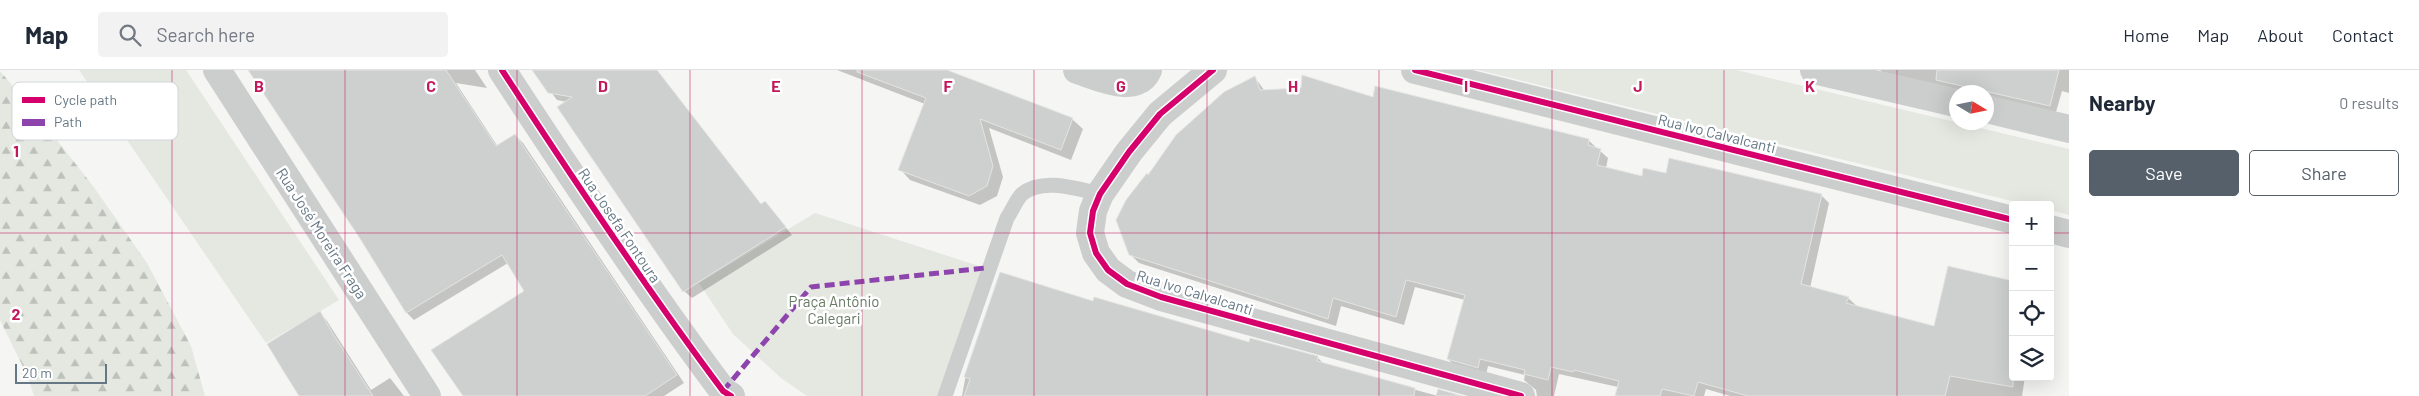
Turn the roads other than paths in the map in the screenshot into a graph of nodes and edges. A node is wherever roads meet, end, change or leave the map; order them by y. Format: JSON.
{"nodes":[{"id":1,"x":217,"y":70,"type":"edge"},
{"id":2,"x":502,"y":70,"type":"edge"},
{"id":3,"x":1077,"y":70,"type":"edge"},
{"id":4,"x":1148,"y":70,"type":"edge"},
{"id":5,"x":1213,"y":70,"type":"edge"},
{"id":6,"x":1415,"y":70,"type":"edge"},
{"id":7,"x":1814,"y":70,"type":"edge"},
{"id":8,"x":1949,"y":101,"type":"edge"},
{"id":9,"x":1994,"y":112,"type":"edge"},
{"id":10,"x":2069,"y":129,"type":"edge"},
{"id":11,"x":1100,"y":194,"type":"junction"},
{"id":12,"x":2009,"y":219,"type":"edge"},
{"id":13,"x":2054,"y":230,"type":"edge"},
{"id":14,"x":2069,"y":234,"type":"edge"},
{"id":15,"x":724,"y":394,"type":"edge"},
{"id":16,"x":427,"y":396,"type":"edge"},
{"id":17,"x":945,"y":396,"type":"edge"},
{"id":18,"x":1521,"y":396,"type":"edge"}],
"edges":[{"from":1,"to":16,"type":"street","name":"Rua José Moreira Fraga"},
{"from":2,"to":15,"type":"street","name":"Rua Josefa Fontoura"},
{"from":3,"to":4,"type":"street"},
{"from":5,"to":11,"type":"street","name":"Rua Ivo Calvalcanti"},
{"from":6,"to":12,"type":"street","name":"Rua Ivo Calvalcanti"},
{"from":7,"to":8,"type":"street"},
{"from":9,"to":10,"type":"street"},
{"from":11,"to":17,"type":"lane"},
{"from":11,"to":18,"type":"street","name":"Rua Ivo Calvalcanti"},
{"from":13,"to":14,"type":"street"}]}
